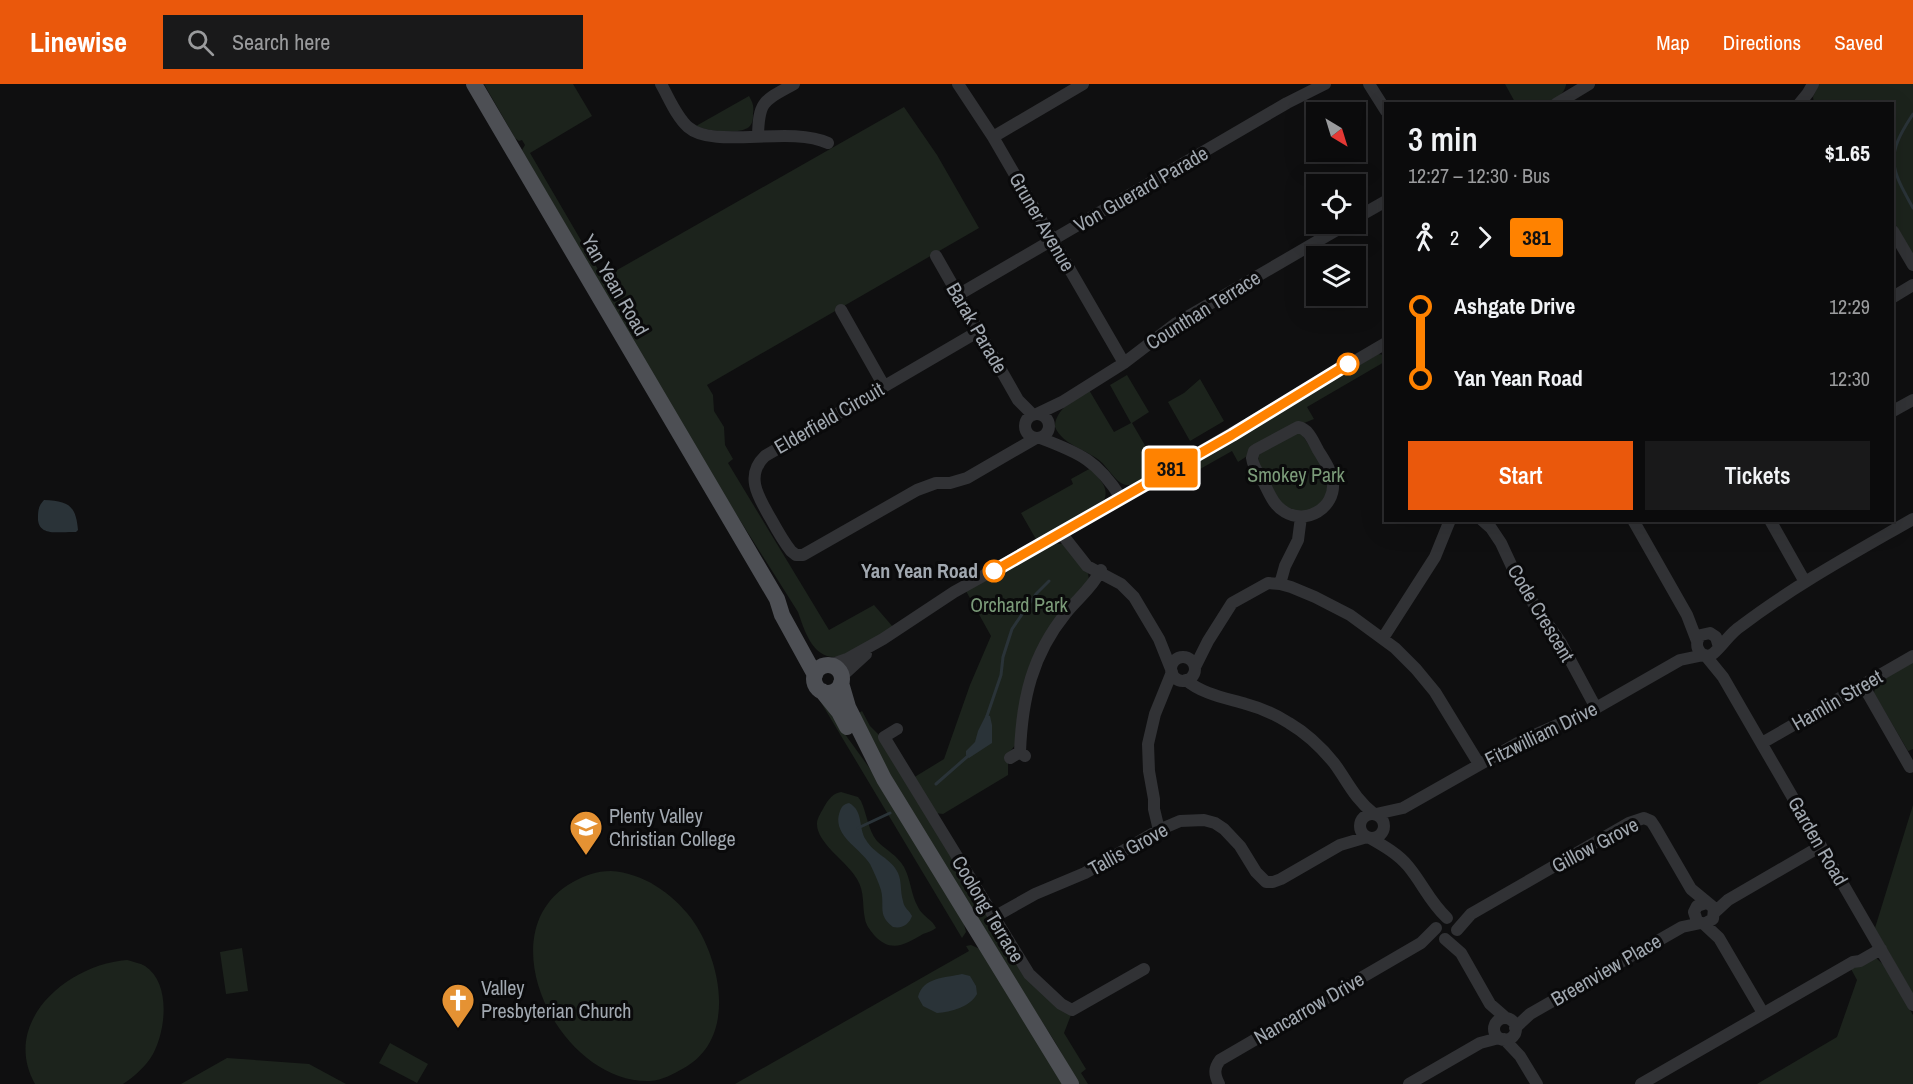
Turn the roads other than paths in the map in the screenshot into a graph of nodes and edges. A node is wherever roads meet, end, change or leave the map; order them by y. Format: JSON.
{"nodes":[{"id":1,"x":474,"y":84,"type":"edge"},
{"id":2,"x":661,"y":84,"type":"edge"},
{"id":3,"x":794,"y":84,"type":"edge"},
{"id":4,"x":958,"y":84,"type":"edge"},
{"id":5,"x":1083,"y":84,"type":"edge"},
{"id":6,"x":1325,"y":84,"type":"edge"},
{"id":7,"x":1370,"y":84,"type":"edge"},
{"id":8,"x":1589,"y":84,"type":"edge"},
{"id":9,"x":1813,"y":84,"type":"edge"},
{"id":10,"x":1576,"y":87,"type":"edge"},
{"id":11,"x":1558,"y":102,"type":"edge"},
{"id":12,"x":1803,"y":102,"type":"edge"},
{"id":13,"x":1384,"y":108,"type":"edge"},
{"id":14,"x":758,"y":135,"type":"junction"},
{"id":15,"x":993,"y":137,"type":"junction"},
{"id":16,"x":828,"y":143,"type":"dead end"},
{"id":17,"x":1384,"y":202,"type":"edge"},
{"id":18,"x":1366,"y":212,"type":"edge"},
{"id":19,"x":1894,"y":233,"type":"edge"},
{"id":20,"x":1330,"y":234,"type":"edge"},
{"id":21,"x":1053,"y":240,"type":"junction"},
{"id":22,"x":936,"y":256,"type":"dead end"},
{"id":23,"x":1913,"y":266,"type":"edge"},
{"id":24,"x":1913,"y":285,"type":"edge"},
{"id":25,"x":958,"y":295,"type":"junction"},
{"id":26,"x":1894,"y":296,"type":"edge"},
{"id":27,"x":841,"y":310,"type":"dead end"},
{"id":28,"x":979,"y":332,"type":"junction"},
{"id":29,"x":1384,"y":344,"type":"edge"},
{"id":30,"x":1124,"y":363,"type":"junction"},
{"id":31,"x":884,"y":386,"type":"junction"},
{"id":32,"x":1913,"y":400,"type":"edge"},
{"id":33,"x":1062,"y":402,"type":"junction"},
{"id":34,"x":1894,"y":410,"type":"edge"},
{"id":35,"x":1049,"y":424,"type":"junction"},
{"id":36,"x":1033,"y":427,"type":"junction"},
{"id":37,"x":1065,"y":448,"type":"junction"},
{"id":38,"x":1121,"y":498,"type":"junction"},
{"id":39,"x":1301,"y":518,"type":"junction"},
{"id":40,"x":1913,"y":519,"type":"edge"},
{"id":41,"x":1449,"y":522,"type":"edge"},
{"id":42,"x":1484,"y":522,"type":"edge"},
{"id":43,"x":1634,"y":522,"type":"edge"},
{"id":44,"x":1771,"y":522,"type":"edge"},
{"id":45,"x":1066,"y":531,"type":"junction"},
{"id":46,"x":1102,"y":573,"type":"junction"},
{"id":47,"x":1805,"y":582,"type":"junction"},
{"id":48,"x":1280,"y":584,"type":"junction"},
{"id":49,"x":1687,"y":615,"type":"junction"},
{"id":50,"x":1740,"y":626,"type":"junction"},
{"id":51,"x":1709,"y":633,"type":"junction"},
{"id":52,"x":1383,"y":638,"type":"junction"},
{"id":53,"x":1159,"y":639,"type":"junction"},
{"id":54,"x":1208,"y":641,"type":"junction"},
{"id":55,"x":1697,"y":641,"type":"junction"},
{"id":56,"x":1718,"y":648,"type":"junction"},
{"id":57,"x":1705,"y":655,"type":"junction"},
{"id":58,"x":1913,"y":656,"type":"edge"},
{"id":59,"x":1183,"y":657,"type":"junction"},
{"id":60,"x":1680,"y":660,"type":"junction"},
{"id":61,"x":1172,"y":670,"type":"junction"},
{"id":62,"x":1190,"y":675,"type":"junction"},
{"id":63,"x":829,"y":676,"type":"junction"},
{"id":64,"x":1723,"y":677,"type":"junction"},
{"id":65,"x":1863,"y":685,"type":"junction"},
{"id":66,"x":1161,"y":704,"type":"junction"},
{"id":67,"x":1596,"y":708,"type":"junction"},
{"id":68,"x":897,"y":729,"type":"dead end"},
{"id":69,"x":1762,"y":743,"type":"junction"},
{"id":70,"x":1018,"y":755,"type":"dead end"},
{"id":71,"x":1909,"y":760,"type":"edge"},
{"id":72,"x":1479,"y":764,"type":"junction"},
{"id":73,"x":1355,"y":796,"type":"junction"},
{"id":74,"x":1403,"y":808,"type":"junction"},
{"id":75,"x":1375,"y":814,"type":"junction"},
{"id":76,"x":1360,"y":824,"type":"junction"},
{"id":77,"x":1164,"y":827,"type":"junction"},
{"id":78,"x":1384,"y":829,"type":"junction"},
{"id":79,"x":1369,"y":838,"type":"junction"},
{"id":80,"x":1340,"y":845,"type":"junction"},
{"id":81,"x":1821,"y":846,"type":"junction"},
{"id":82,"x":1395,"y":853,"type":"junction"},
{"id":83,"x":1705,"y":913,"type":"junction"},
{"id":84,"x":994,"y":917,"type":"junction"},
{"id":85,"x":1446,"y":929,"type":"junction"},
{"id":86,"x":1879,"y":946,"type":"junction"},
{"id":87,"x":1144,"y":969,"type":"dead end"},
{"id":88,"x":1913,"y":1005,"type":"edge"},
{"id":89,"x":1763,"y":1013,"type":"junction"},
{"id":90,"x":1505,"y":1029,"type":"junction"},
{"id":91,"x":1658,"y":1080,"type":"edge"},
{"id":92,"x":1071,"y":1084,"type":"edge"},
{"id":93,"x":1219,"y":1084,"type":"edge"},
{"id":94,"x":1409,"y":1084,"type":"edge"},
{"id":95,"x":1536,"y":1084,"type":"edge"},
{"id":96,"x":1641,"y":1084,"type":"edge"}],
"edges":[{"from":1,"to":63,"type":"main road","name":"Yan Yean Road"},
{"from":2,"to":14,"type":"street"},
{"from":3,"to":14,"type":"street"},
{"from":4,"to":15,"type":"street","name":"Gruner Avenue"},
{"from":5,"to":15,"type":"street"},
{"from":6,"to":21,"type":"street","name":"Von Guerard Parade"},
{"from":7,"to":13,"type":"street"},
{"from":8,"to":10,"type":"street"},
{"from":9,"to":12,"type":"street"},
{"from":10,"to":11,"type":"street"},
{"from":14,"to":16,"type":"street"},
{"from":15,"to":21,"type":"street","name":"Gruner Avenue"},
{"from":17,"to":18,"type":"street"},
{"from":19,"to":23,"type":"street"},
{"from":20,"to":30,"type":"street","name":"Counthan Terrace"},
{"from":21,"to":25,"type":"street","name":"Von Guerard Parade"},
{"from":21,"to":30,"type":"street","name":"Gruner Avenue"},
{"from":22,"to":25,"type":"street","name":"Barak Parade"},
{"from":24,"to":26,"type":"street"},
{"from":25,"to":28,"type":"street","name":"Barak Parade"},
{"from":27,"to":31,"type":"street"},
{"from":28,"to":31,"type":"street","name":"Elderfield Circuit"},
{"from":28,"to":36,"type":"street","name":"Barak Parade"},
{"from":29,"to":38,"type":"street"},
{"from":30,"to":33,"type":"street","name":"Counthan Terrace"},
{"from":31,"to":36,"type":"street","name":"Elderfield Circuit"},
{"from":32,"to":34,"type":"street"},
{"from":33,"to":35,"type":"street","name":"Counthan Terrace"},
{"from":33,"to":36,"type":"street","name":"Counthan Terrace"},
{"from":35,"to":36,"type":"street"},
{"from":35,"to":36,"type":"street","name":"Counthan Terrace"},
{"from":35,"to":37,"type":"street"},
{"from":36,"to":37,"type":"street"},
{"from":37,"to":38,"type":"street"},
{"from":38,"to":45,"type":"street"},
{"from":39,"to":39,"type":"street"},
{"from":39,"to":48,"type":"street"},
{"from":40,"to":47,"type":"street"},
{"from":41,"to":52,"type":"street"},
{"from":42,"to":67,"type":"street","name":"Code Crescent"},
{"from":43,"to":49,"type":"street"},
{"from":44,"to":47,"type":"street"},
{"from":45,"to":46,"type":"street"},
{"from":45,"to":63,"type":"street"},
{"from":46,"to":53,"type":"street"},
{"from":46,"to":70,"type":"street"},
{"from":47,"to":50,"type":"street"},
{"from":48,"to":52,"type":"street"},
{"from":48,"to":54,"type":"street"},
{"from":49,"to":51,"type":"street"},
{"from":49,"to":55,"type":"street"},
{"from":50,"to":51,"type":"street"},
{"from":50,"to":56,"type":"street"},
{"from":51,"to":55,"type":"street"},
{"from":51,"to":56,"type":"street"},
{"from":52,"to":72,"type":"street"},
{"from":53,"to":59,"type":"street"},
{"from":53,"to":61,"type":"street"},
{"from":54,"to":59,"type":"street"},
{"from":54,"to":62,"type":"street"},
{"from":55,"to":57,"type":"street"},
{"from":55,"to":60,"type":"street","name":"Fitzwilliam Drive"},
{"from":56,"to":57,"type":"street"},
{"from":56,"to":64,"type":"street","name":"Garden Road"},
{"from":57,"to":60,"type":"street","name":"Fitzwilliam Drive"},
{"from":57,"to":64,"type":"street","name":"Garden Road"},
{"from":58,"to":65,"type":"street","name":"Hamlin Street"},
{"from":59,"to":61,"type":"street"},
{"from":59,"to":62,"type":"street"},
{"from":60,"to":67,"type":"street","name":"Fitzwilliam Drive"},
{"from":61,"to":62,"type":"street"},
{"from":61,"to":66,"type":"street"},
{"from":62,"to":66,"type":"street"},
{"from":62,"to":73,"type":"street"},
{"from":63,"to":92,"type":"main road","name":"Yan Yean Road"},
{"from":64,"to":69,"type":"street","name":"Garden Road"},
{"from":65,"to":69,"type":"street","name":"Hamlin Street"},
{"from":65,"to":71,"type":"street"},
{"from":66,"to":77,"type":"street"},
{"from":67,"to":72,"type":"street","name":"Fitzwilliam Drive"},
{"from":68,"to":84,"type":"street","name":"Coolong Terrace"},
{"from":69,"to":81,"type":"street","name":"Garden Road"},
{"from":72,"to":74,"type":"street","name":"Fitzwilliam Drive"},
{"from":73,"to":75,"type":"street"},
{"from":73,"to":76,"type":"street"},
{"from":74,"to":75,"type":"street","name":"Fitzwilliam Drive"},
{"from":74,"to":78,"type":"street","name":"Fitzwilliam Drive"},
{"from":75,"to":76,"type":"street"},
{"from":75,"to":78,"type":"street"},
{"from":76,"to":79,"type":"street"},
{"from":76,"to":80,"type":"street","name":"Tallis Grove"},
{"from":77,"to":80,"type":"street","name":"Tallis Grove"},
{"from":77,"to":84,"type":"street","name":"Tallis Grove"},
{"from":78,"to":79,"type":"street"},
{"from":78,"to":82,"type":"street"},
{"from":79,"to":80,"type":"street","name":"Tallis Grove"},
{"from":79,"to":82,"type":"street"},
{"from":81,"to":83,"type":"street","name":"Breenview Place"},
{"from":81,"to":86,"type":"street","name":"Garden Road"},
{"from":82,"to":85,"type":"street"},
{"from":83,"to":85,"type":"street","name":"Gillow Grove"},
{"from":83,"to":89,"type":"street","name":"Gillow Grove"},
{"from":83,"to":90,"type":"street","name":"Breenview Place"},
{"from":84,"to":87,"type":"street","name":"Coolong Terrace"},
{"from":85,"to":90,"type":"street"},
{"from":85,"to":93,"type":"street","name":"Nancarrow Drive"},
{"from":86,"to":88,"type":"street","name":"Garden Road"},
{"from":86,"to":89,"type":"street"},
{"from":89,"to":91,"type":"street"},
{"from":90,"to":94,"type":"street","name":"Breenview Place"},
{"from":90,"to":95,"type":"street"},
{"from":91,"to":96,"type":"street"}]}
